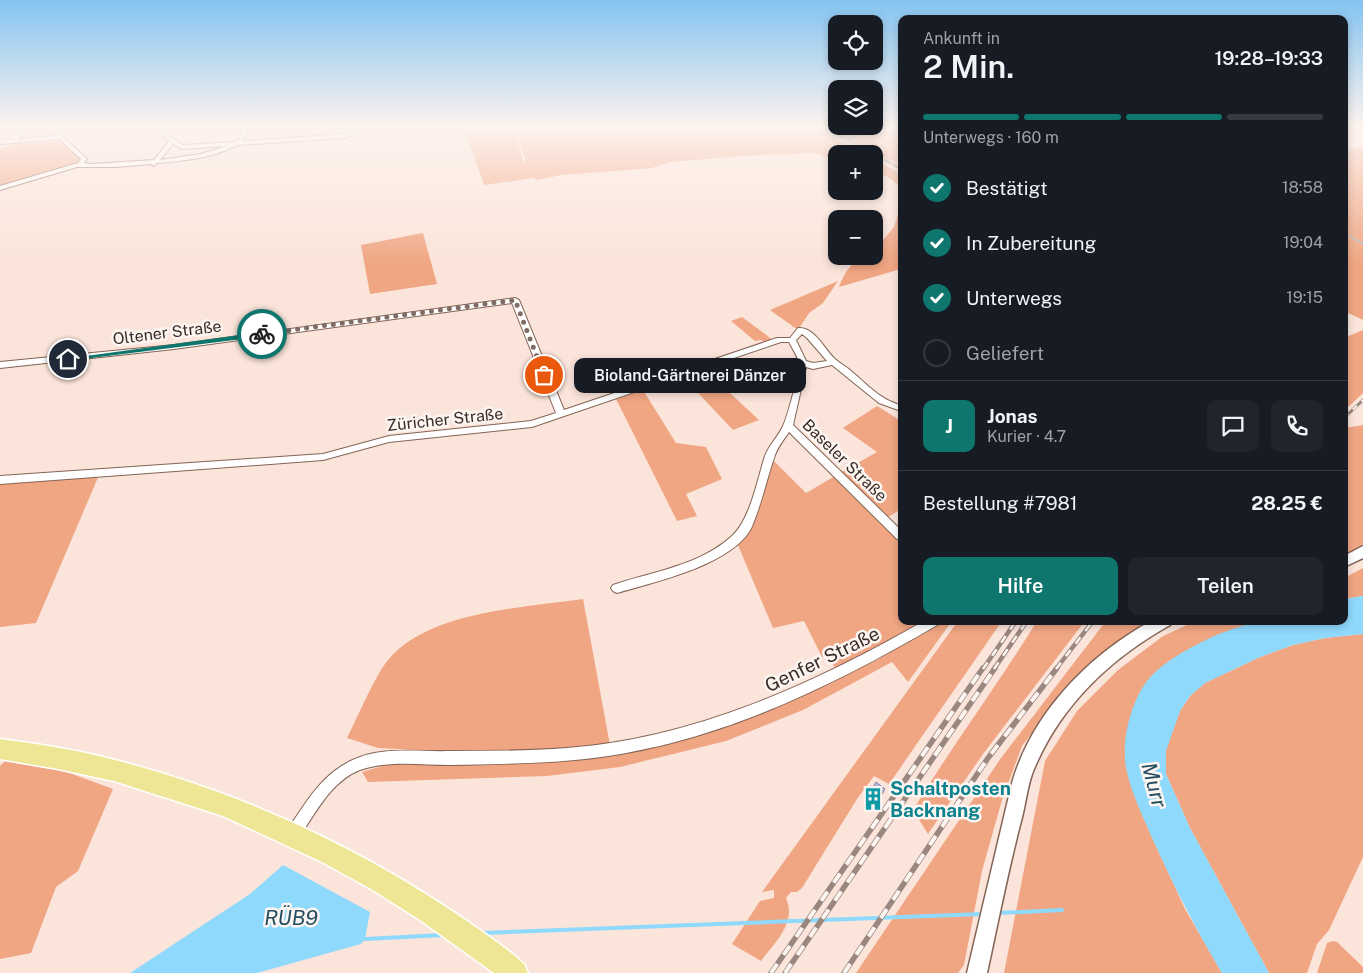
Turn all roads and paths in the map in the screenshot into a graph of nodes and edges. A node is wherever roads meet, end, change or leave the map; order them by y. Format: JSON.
{"nodes":[{"id":1,"x":49,"y":173,"type":"edge"},
{"id":2,"x":0,"y":188,"type":"edge"},
{"id":3,"x":792,"y":340,"type":"junction"},
{"id":4,"x":833,"y":362,"type":"junction"},
{"id":5,"x":802,"y":363,"type":"junction"},
{"id":6,"x":0,"y":365,"type":"edge"},
{"id":7,"x":898,"y":408,"type":"edge"},
{"id":8,"x":561,"y":414,"type":"junction"},
{"id":9,"x":788,"y":426,"type":"junction"},
{"id":10,"x":0,"y":480,"type":"edge"},
{"id":11,"x":898,"y":533,"type":"edge"},
{"id":12,"x":1363,"y":551,"type":"edge"},
{"id":13,"x":1348,"y":560,"type":"edge"},
{"id":14,"x":617,"y":588,"type":"dead end"},
{"id":15,"x":928,"y":625,"type":"edge"},
{"id":16,"x":1158,"y":625,"type":"edge"},
{"id":17,"x":0,"y":749,"type":"edge"},
{"id":18,"x":293,"y":834,"type":"junction"},
{"id":19,"x":515,"y":973,"type":"edge"},
{"id":20,"x":977,"y":973,"type":"edge"}],
"edges":[{"from":1,"to":2,"type":"street"},
{"from":3,"to":4,"type":"street"},
{"from":3,"to":5,"type":"street"},
{"from":3,"to":8,"type":"street","name":"Züricher Straße"},
{"from":4,"to":5,"type":"street"},
{"from":4,"to":7,"type":"street"},
{"from":5,"to":9,"type":"street"},
{"from":6,"to":8,"type":"street","name":"Oltener Straße"},
{"from":8,"to":10,"type":"street","name":"Züricher Straße"},
{"from":9,"to":11,"type":"street","name":"Baseler Straße"},
{"from":9,"to":14,"type":"street"},
{"from":12,"to":13,"type":"street"},
{"from":15,"to":18,"type":"street","name":"Genfer Straße"},
{"from":16,"to":20,"type":"street"},
{"from":17,"to":18,"type":"main road"},
{"from":18,"to":19,"type":"main road"}]}
